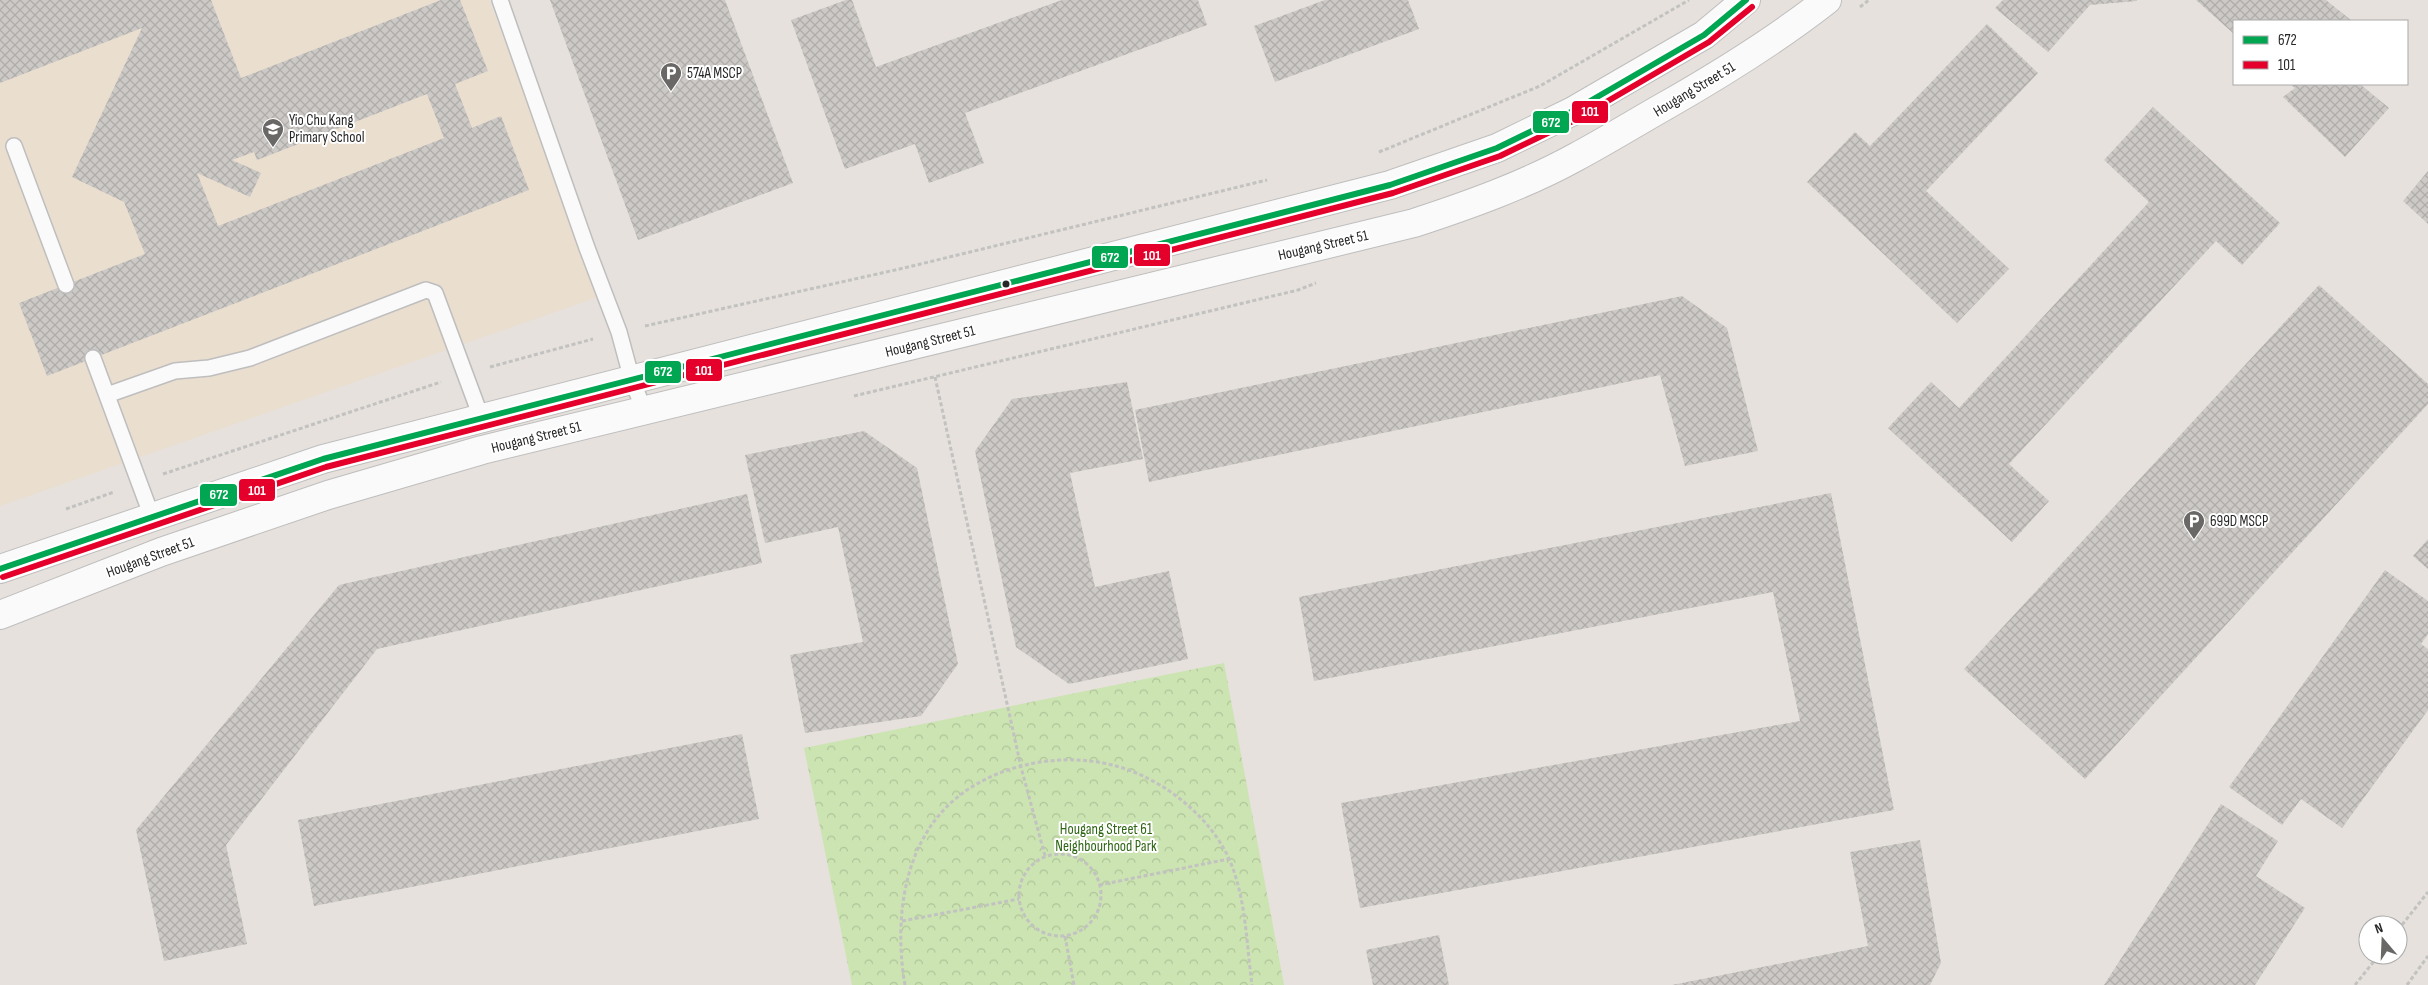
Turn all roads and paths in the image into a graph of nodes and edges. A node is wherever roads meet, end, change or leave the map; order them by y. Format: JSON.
{"nodes":[{"id":1,"x":500,"y":0,"type":"edge"},
{"id":2,"x":1689,"y":0,"type":"edge"},
{"id":3,"x":1746,"y":0,"type":"edge"},
{"id":4,"x":1827,"y":0,"type":"edge"},
{"id":5,"x":14,"y":146,"type":"dead end"},
{"id":6,"x":1373,"y":154,"type":"dead end"},
{"id":7,"x":1276,"y":178,"type":"dead end"},
{"id":8,"x":66,"y":285,"type":"dead end"},
{"id":9,"x":619,"y":332,"type":"junction"},
{"id":10,"x":928,"y":342,"type":"junction"},
{"id":11,"x":93,"y":358,"type":"dead end"},
{"id":12,"x":466,"y":373,"type":"junction"},
{"id":13,"x":632,"y":380,"type":"junction"},
{"id":14,"x":107,"y":395,"type":"junction"},
{"id":15,"x":644,"y":410,"type":"junction"},
{"id":16,"x":482,"y":417,"type":"junction"},
{"id":17,"x":140,"y":482,"type":"junction"},
{"id":18,"x":65,"y":510,"type":"dead end"},
{"id":19,"x":152,"y":517,"type":"junction"},
{"id":20,"x":0,"y":569,"type":"edge"},
{"id":21,"x":0,"y":615,"type":"edge"},
{"id":22,"x":1021,"y":766,"type":"junction"},
{"id":23,"x":1045,"y":856,"type":"junction"},
{"id":24,"x":1229,"y":859,"type":"junction"},
{"id":25,"x":1099,"y":885,"type":"junction"},
{"id":26,"x":2428,"y":892,"type":"edge"},
{"id":27,"x":1019,"y":899,"type":"junction"},
{"id":28,"x":2408,"y":917,"type":"edge"},
{"id":29,"x":902,"y":921,"type":"junction"},
{"id":30,"x":1065,"y":936,"type":"junction"},
{"id":31,"x":2428,"y":956,"type":"edge"},
{"id":32,"x":2371,"y":965,"type":"edge"},
{"id":33,"x":905,"y":985,"type":"edge"},
{"id":34,"x":1074,"y":985,"type":"edge"},
{"id":35,"x":1252,"y":985,"type":"edge"},
{"id":36,"x":2355,"y":985,"type":"edge"},
{"id":37,"x":2407,"y":985,"type":"edge"}],
"edges":[{"from":1,"to":9,"type":"lane"},
{"from":2,"to":6,"type":"path"},
{"from":3,"to":13,"type":"street"},
{"from":4,"to":10,"type":"street","name":"Hougang Street 51"},
{"from":5,"to":8,"type":"lane"},
{"from":7,"to":9,"type":"path"},
{"from":9,"to":12,"type":"path"},
{"from":9,"to":13,"type":"lane"},
{"from":10,"to":15,"type":"street","name":"Hougang Street 51"},
{"from":10,"to":22,"type":"path"},
{"from":11,"to":14,"type":"lane"},
{"from":12,"to":14,"type":"lane"},
{"from":12,"to":16,"type":"lane"},
{"from":12,"to":17,"type":"path"},
{"from":13,"to":15,"type":"lane"},
{"from":13,"to":16,"type":"street"},
{"from":14,"to":17,"type":"lane"},
{"from":15,"to":21,"type":"street","name":"Hougang Street 51"},
{"from":16,"to":19,"type":"street"},
{"from":17,"to":18,"type":"path"},
{"from":17,"to":19,"type":"lane"},
{"from":19,"to":20,"type":"street"},
{"from":22,"to":23,"type":"path"},
{"from":22,"to":24,"type":"path"},
{"from":22,"to":29,"type":"path"},
{"from":23,"to":25,"type":"path"},
{"from":23,"to":27,"type":"path"},
{"from":24,"to":25,"type":"path"},
{"from":24,"to":35,"type":"path"},
{"from":25,"to":30,"type":"path"},
{"from":26,"to":28,"type":"path"},
{"from":27,"to":29,"type":"path"},
{"from":27,"to":30,"type":"path"},
{"from":29,"to":33,"type":"path"},
{"from":30,"to":34,"type":"path"},
{"from":31,"to":37,"type":"path"},
{"from":32,"to":36,"type":"path"}]}
